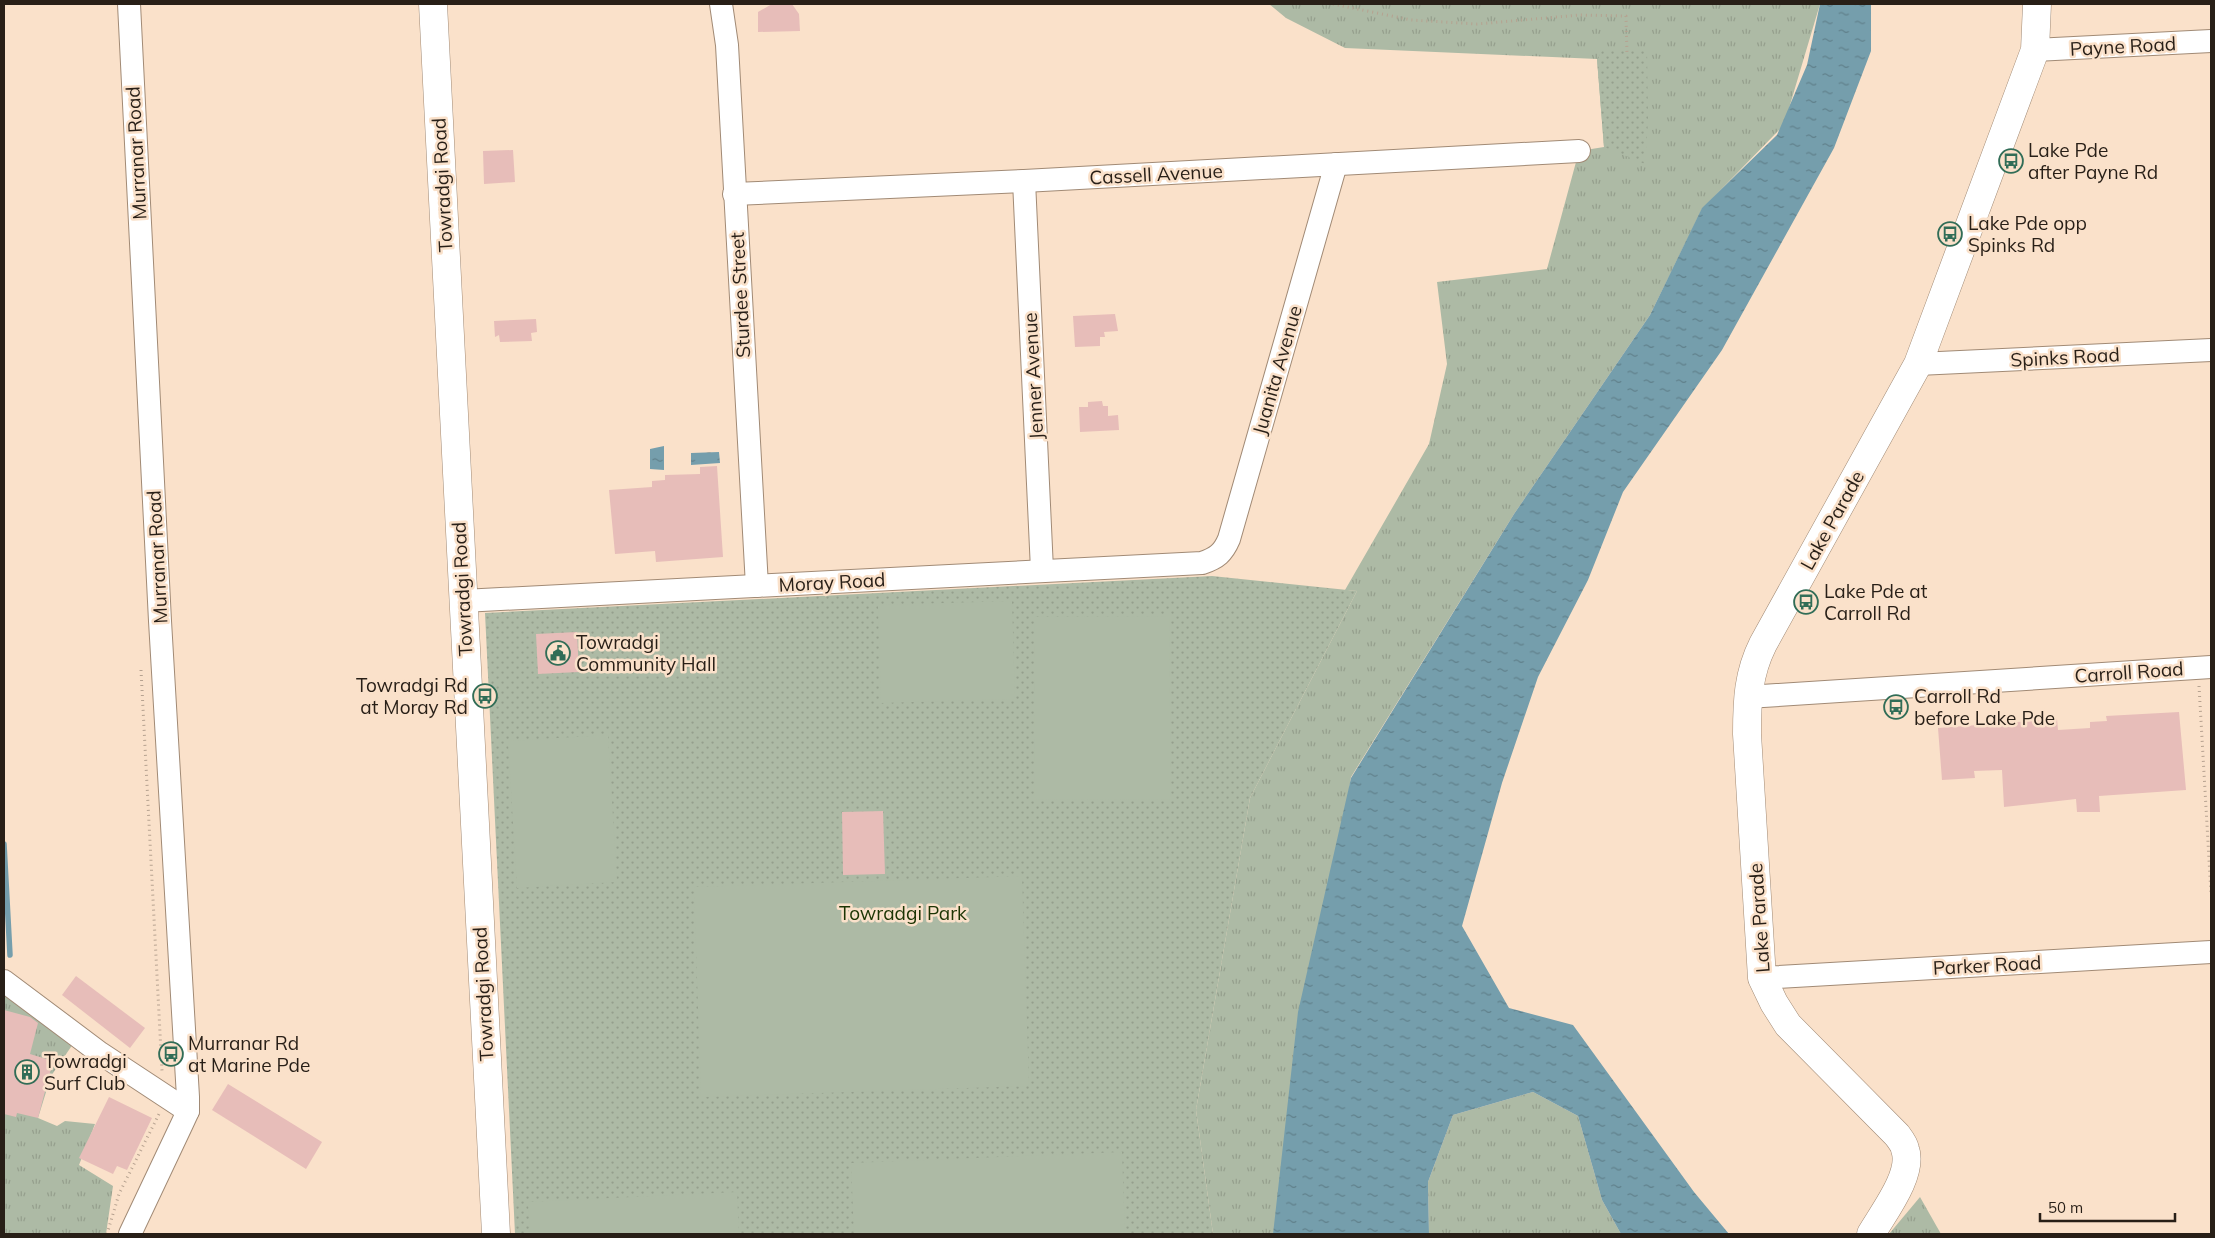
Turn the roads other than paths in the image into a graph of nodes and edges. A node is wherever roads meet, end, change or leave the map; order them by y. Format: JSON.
{"nodes":[{"id":1,"x":129,"y":4,"type":"edge"},
{"id":2,"x":433,"y":4,"type":"edge"},
{"id":3,"x":721,"y":4,"type":"edge"},
{"id":4,"x":2037,"y":4,"type":"edge"},
{"id":5,"x":2211,"y":41,"type":"edge"},
{"id":6,"x":2035,"y":50,"type":"junction"},
{"id":7,"x":1579,"y":151,"type":"dead end"},
{"id":8,"x":1336,"y":164,"type":"junction"},
{"id":9,"x":1024,"y":181,"type":"junction"},
{"id":10,"x":734,"y":194,"type":"junction"},
{"id":11,"x":2211,"y":350,"type":"edge"},
{"id":12,"x":1918,"y":364,"type":"junction"},
{"id":13,"x":1202,"y":562,"type":"joint"},
{"id":14,"x":1042,"y":570,"type":"junction"},
{"id":15,"x":757,"y":586,"type":"junction"},
{"id":16,"x":463,"y":601,"type":"junction"},
{"id":17,"x":2205,"y":667,"type":"edge"},
{"id":18,"x":1746,"y":698,"type":"junction"},
{"id":19,"x":2211,"y":952,"type":"edge"},
{"id":20,"x":1762,"y":978,"type":"junction"},
{"id":21,"x":4,"y":981,"type":"edge"},
{"id":22,"x":188,"y":1111,"type":"junction"},
{"id":23,"x":130,"y":1234,"type":"edge"},
{"id":24,"x":496,"y":1234,"type":"edge"},
{"id":25,"x":1871,"y":1234,"type":"edge"}],
"edges":[{"from":1,"to":22,"type":"street","name":"Murranar Road"},
{"from":2,"to":16,"type":"main road","name":"Towradgi Road"},
{"from":3,"to":10,"type":"street","name":"Sturdee Street"},
{"from":4,"to":6,"type":"main road","name":"Lake Parade"},
{"from":5,"to":6,"type":"street","name":"Payne Road"},
{"from":6,"to":12,"type":"main road","name":"Lake Parade"},
{"from":7,"to":8,"type":"street","name":"Cassell Avenue"},
{"from":8,"to":9,"type":"street","name":"Cassell Avenue"},
{"from":8,"to":13,"type":"street","name":"Juanita Avenue"},
{"from":9,"to":10,"type":"street","name":"Cassell Avenue"},
{"from":9,"to":14,"type":"street","name":"Jenner Avenue"},
{"from":10,"to":15,"type":"street","name":"Sturdee Street"},
{"from":11,"to":12,"type":"street","name":"Spinks Road"},
{"from":12,"to":18,"type":"main road","name":"Lake Parade"},
{"from":13,"to":14,"type":"street","name":"Moray Road"},
{"from":14,"to":15,"type":"street","name":"Moray Road"},
{"from":15,"to":16,"type":"street","name":"Moray Road"},
{"from":16,"to":24,"type":"main road","name":"Towradgi Road"},
{"from":17,"to":18,"type":"street","name":"Carroll Road"},
{"from":18,"to":20,"type":"main road","name":"Lake Parade"},
{"from":19,"to":20,"type":"street","name":"Parker Road"},
{"from":20,"to":25,"type":"main road","name":"Lake Parade"},
{"from":21,"to":22,"type":"street"},
{"from":22,"to":23,"type":"street"}]}
